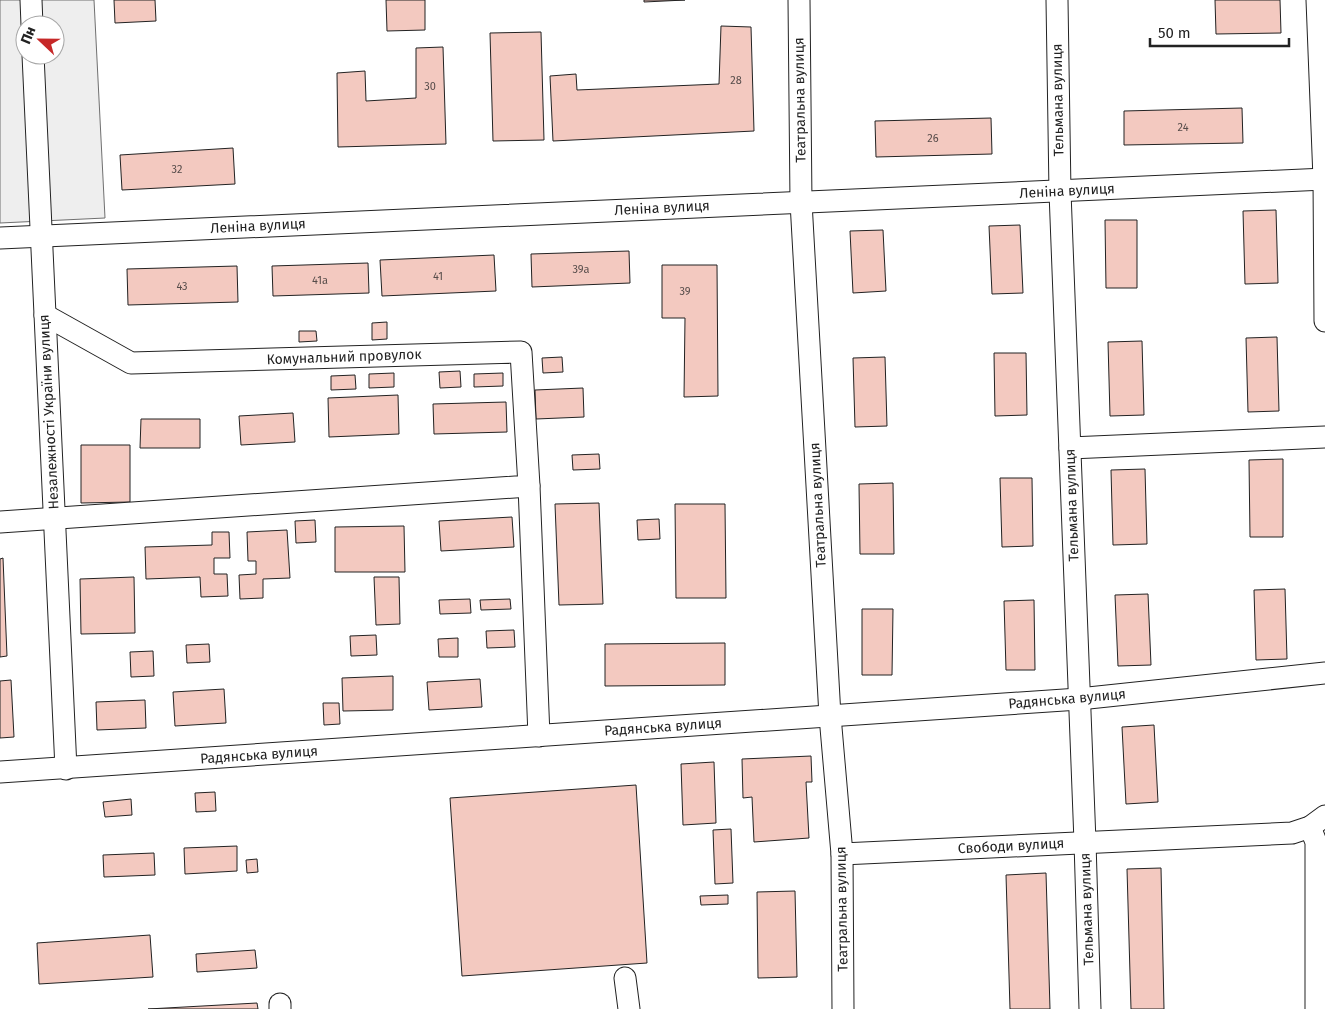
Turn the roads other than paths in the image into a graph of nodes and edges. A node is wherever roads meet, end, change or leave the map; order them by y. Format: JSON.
{"nodes":[{"id":1,"x":31,"y":0,"type":"edge"},
{"id":2,"x":799,"y":0,"type":"edge"},
{"id":3,"x":1057,"y":0,"type":"edge"},
{"id":4,"x":1317,"y":0,"type":"edge"},
{"id":5,"x":32,"y":15,"type":"edge"},
{"id":6,"x":33,"y":65,"type":"edge"},
{"id":7,"x":1324,"y":179,"type":"edge"},
{"id":8,"x":1060,"y":192,"type":"junction"},
{"id":9,"x":801,"y":202,"type":"junction"},
{"id":10,"x":41,"y":236,"type":"junction"},
{"id":11,"x":0,"y":238,"type":"edge"},
{"id":12,"x":45,"y":315,"type":"junction"},
{"id":13,"x":1325,"y":321,"type":"edge"},
{"id":14,"x":1325,"y":437,"type":"edge"},
{"id":15,"x":1070,"y":448,"type":"junction"},
{"id":16,"x":529,"y":486,"type":"junction"},
{"id":17,"x":54,"y":519,"type":"junction"},
{"id":18,"x":0,"y":522,"type":"edge"},
{"id":19,"x":1325,"y":674,"type":"edge"},
{"id":20,"x":1079,"y":699,"type":"junction"},
{"id":21,"x":830,"y":716,"type":"junction"},
{"id":22,"x":539,"y":736,"type":"junction"},
{"id":23,"x":66,"y":768,"type":"junction"},
{"id":24,"x":0,"y":772,"type":"edge"},
{"id":25,"x":1318,"y":821,"type":"edge"},
{"id":26,"x":1086,"y":842,"type":"junction"},
{"id":27,"x":842,"y":854,"type":"junction"},
{"id":28,"x":625,"y":978,"type":"dead end"},
{"id":29,"x":629,"y":1009,"type":"edge"},
{"id":30,"x":843,"y":1009,"type":"edge"},
{"id":31,"x":1090,"y":1009,"type":"edge"},
{"id":32,"x":1316,"y":1009,"type":"edge"}],
"edges":[{"from":1,"to":5,"type":"street"},
{"from":2,"to":9,"type":"street","name":"Театральна вулиця"},
{"from":3,"to":8,"type":"street","name":"Тельмана вулиця"},
{"from":4,"to":7,"type":"street"},
{"from":6,"to":10,"type":"street","name":"Незалежності України вулиця"},
{"from":7,"to":8,"type":"street","name":"Леніна вулиця"},
{"from":7,"to":13,"type":"street"},
{"from":8,"to":9,"type":"street","name":"Леніна вулиця"},
{"from":8,"to":15,"type":"street","name":"Тельмана вулиця"},
{"from":9,"to":10,"type":"street","name":"Леніна вулиця"},
{"from":9,"to":21,"type":"street","name":"Театральна вулиця"},
{"from":10,"to":11,"type":"street","name":"Леніна вулиця"},
{"from":10,"to":12,"type":"street","name":"Незалежності України вулиця"},
{"from":12,"to":16,"type":"street","name":"Комунальний провулок"},
{"from":12,"to":17,"type":"street","name":"Незалежності України вулиця"},
{"from":14,"to":15,"type":"street"},
{"from":15,"to":20,"type":"street","name":"Тельмана вулиця"},
{"from":16,"to":17,"type":"street"},
{"from":16,"to":22,"type":"street","name":"Комунальний провулок"},
{"from":17,"to":18,"type":"street"},
{"from":17,"to":23,"type":"street","name":"Незалежності України вулиця"},
{"from":19,"to":20,"type":"street","name":"Радянська вулиця"},
{"from":20,"to":21,"type":"street","name":"Радянська вулиця"},
{"from":20,"to":26,"type":"street","name":"Тельмана вулиця"},
{"from":21,"to":22,"type":"street","name":"Радянська вулиця"},
{"from":21,"to":27,"type":"street","name":"Театральна вулиця"},
{"from":22,"to":23,"type":"street","name":"Радянська вулиця"},
{"from":23,"to":24,"type":"street","name":"Радянська вулиця"},
{"from":25,"to":26,"type":"street","name":"Свободи вулиця"},
{"from":25,"to":32,"type":"street"},
{"from":26,"to":27,"type":"street","name":"Свободи вулиця"},
{"from":26,"to":31,"type":"street","name":"Тельмана вулиця"},
{"from":27,"to":30,"type":"street","name":"Театральна вулиця"},
{"from":28,"to":29,"type":"street"}]}
